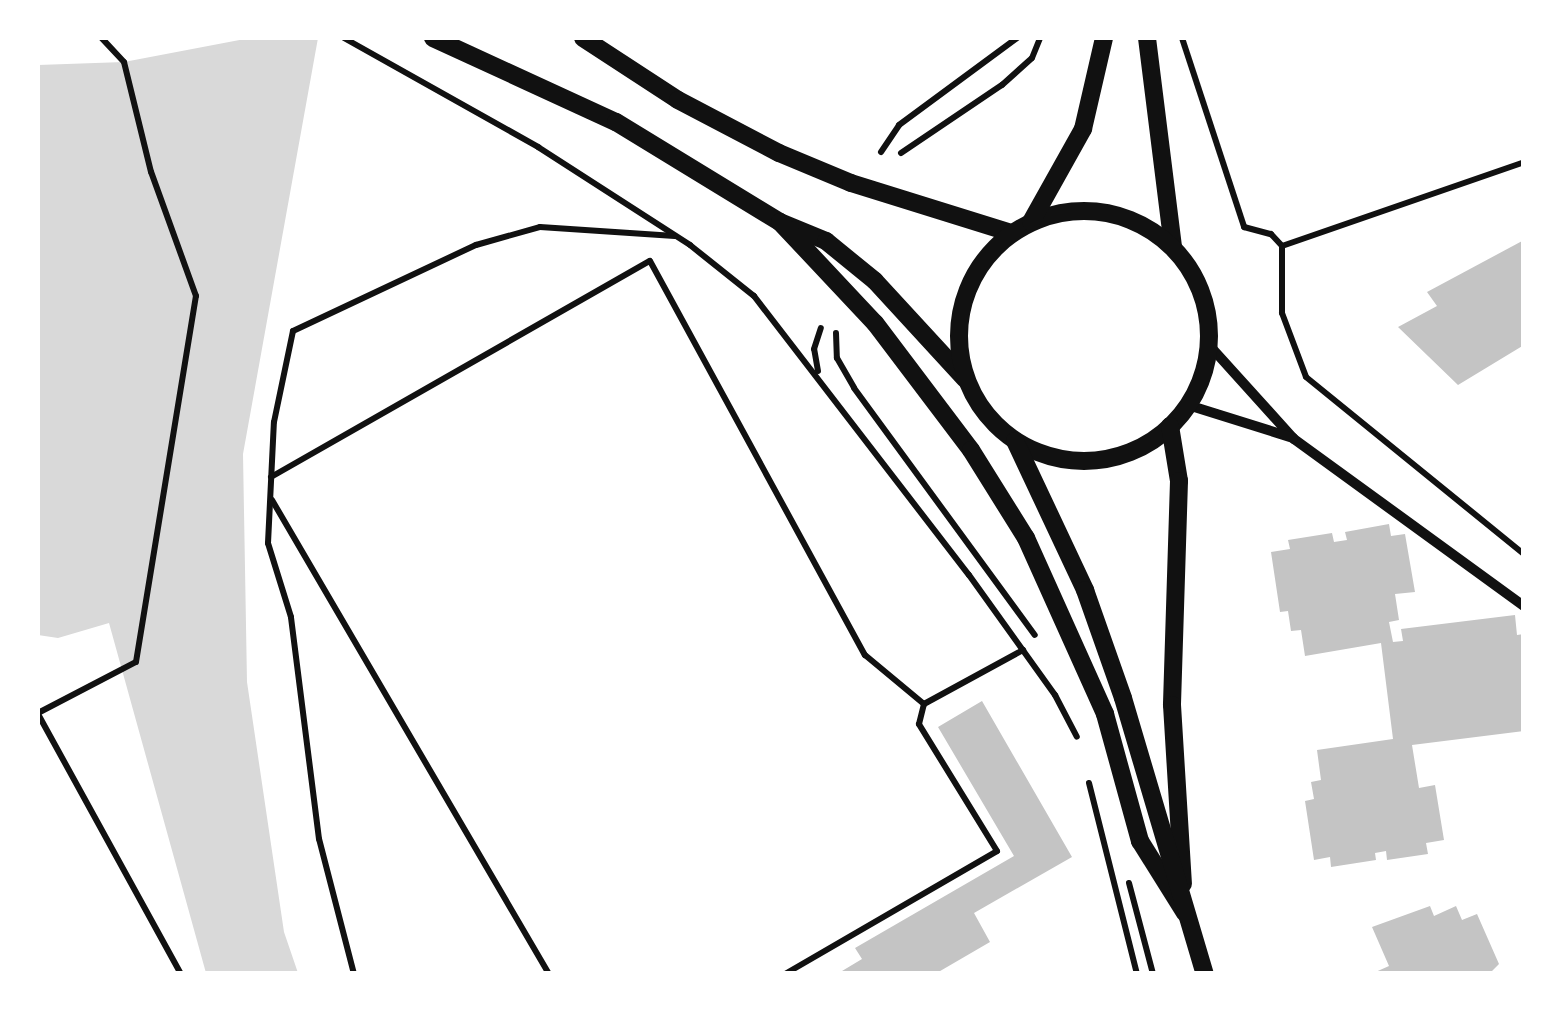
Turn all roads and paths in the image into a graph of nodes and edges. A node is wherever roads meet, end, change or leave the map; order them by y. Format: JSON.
{"nodes":[{"id":1,"x":102,"y":38,"type":"edge"},
{"id":2,"x":344,"y":38,"type":"edge"},
{"id":3,"x":434,"y":38,"type":"edge"},
{"id":4,"x":583,"y":38,"type":"edge"},
{"id":5,"x":1017,"y":38,"type":"edge"},
{"id":6,"x":1040,"y":38,"type":"edge"},
{"id":7,"x":1104,"y":38,"type":"edge"},
{"id":8,"x":1147,"y":38,"type":"edge"},
{"id":9,"x":1182,"y":38,"type":"edge"},
{"id":10,"x":882,"y":152,"type":"dead end"},
{"id":11,"x":901,"y":153,"type":"dead end"},
{"id":12,"x":1524,"y":162,"type":"edge"},
{"id":13,"x":780,"y":222,"type":"junction"},
{"id":14,"x":1031,"y":222,"type":"junction"},
{"id":15,"x":1012,"y":233,"type":"junction"},
{"id":16,"x":676,"y":236,"type":"junction"},
{"id":17,"x":1282,"y":246,"type":"junction"},
{"id":18,"x":1172,"y":247,"type":"junction"},
{"id":19,"x":821,"y":328,"type":"dead end"},
{"id":20,"x":836,"y":333,"type":"dead end"},
{"id":21,"x":1209,"y":345,"type":"junction"},
{"id":22,"x":818,"y":372,"type":"junction"},
{"id":23,"x":966,"y":380,"type":"junction"},
{"id":24,"x":1188,"y":405,"type":"junction"},
{"id":25,"x":1170,"y":426,"type":"junction"},
{"id":26,"x":1294,"y":439,"type":"junction"},
{"id":27,"x":1015,"y":441,"type":"junction"},
{"id":28,"x":271,"y":478,"type":"junction"},
{"id":29,"x":270,"y":498,"type":"junction"},
{"id":30,"x":1524,"y":554,"type":"edge"},
{"id":31,"x":1524,"y":606,"type":"edge"},
{"id":32,"x":1023,"y":650,"type":"junction"},
{"id":33,"x":1047,"y":652,"type":"dead end"},
{"id":34,"x":924,"y":704,"type":"junction"},
{"id":35,"x":38,"y":713,"type":"edge"},
{"id":36,"x":1080,"y":748,"type":"dead end"},
{"id":37,"x":1084,"y":764,"type":"dead end"},
{"id":38,"x":1126,"y":869,"type":"dead end"},
{"id":39,"x":1185,"y":913,"type":"junction"},
{"id":40,"x":181,"y":974,"type":"edge"},
{"id":41,"x":354,"y":974,"type":"edge"},
{"id":42,"x":549,"y":974,"type":"edge"},
{"id":43,"x":785,"y":974,"type":"edge"},
{"id":44,"x":1137,"y":974,"type":"edge"},
{"id":45,"x":1153,"y":974,"type":"edge"},
{"id":46,"x":1204,"y":974,"type":"edge"}],
"edges":[{"from":1,"to":35,"type":"path"},
{"from":2,"to":16,"type":"path"},
{"from":3,"to":13,"type":"street"},
{"from":4,"to":15,"type":"street"},
{"from":5,"to":10,"type":"path"},
{"from":6,"to":11,"type":"path"},
{"from":7,"to":14,"type":"street"},
{"from":8,"to":18,"type":"street"},
{"from":9,"to":17,"type":"path"},
{"from":12,"to":17,"type":"path"},
{"from":13,"to":23,"type":"street"},
{"from":13,"to":39,"type":"street"},
{"from":14,"to":15,"type":"street"},
{"from":14,"to":18,"type":"street"},
{"from":15,"to":23,"type":"street"},
{"from":16,"to":22,"type":"path"},
{"from":16,"to":28,"type":"path"},
{"from":17,"to":30,"type":"path"},
{"from":18,"to":21,"type":"street"},
{"from":19,"to":22,"type":"path"},
{"from":20,"to":33,"type":"path"},
{"from":21,"to":24,"type":"street"},
{"from":21,"to":26,"type":"street"},
{"from":22,"to":32,"type":"path"},
{"from":23,"to":27,"type":"street"},
{"from":24,"to":25,"type":"street"},
{"from":24,"to":26,"type":"street"},
{"from":25,"to":27,"type":"street"},
{"from":25,"to":39,"type":"street"},
{"from":26,"to":31,"type":"street"},
{"from":27,"to":39,"type":"street"},
{"from":28,"to":29,"type":"path"},
{"from":28,"to":34,"type":"path"},
{"from":29,"to":41,"type":"path"},
{"from":29,"to":42,"type":"path"},
{"from":32,"to":34,"type":"path"},
{"from":32,"to":36,"type":"path"},
{"from":34,"to":43,"type":"path"},
{"from":35,"to":40,"type":"path"},
{"from":37,"to":44,"type":"path"},
{"from":38,"to":45,"type":"path"},
{"from":39,"to":46,"type":"street"}]}
